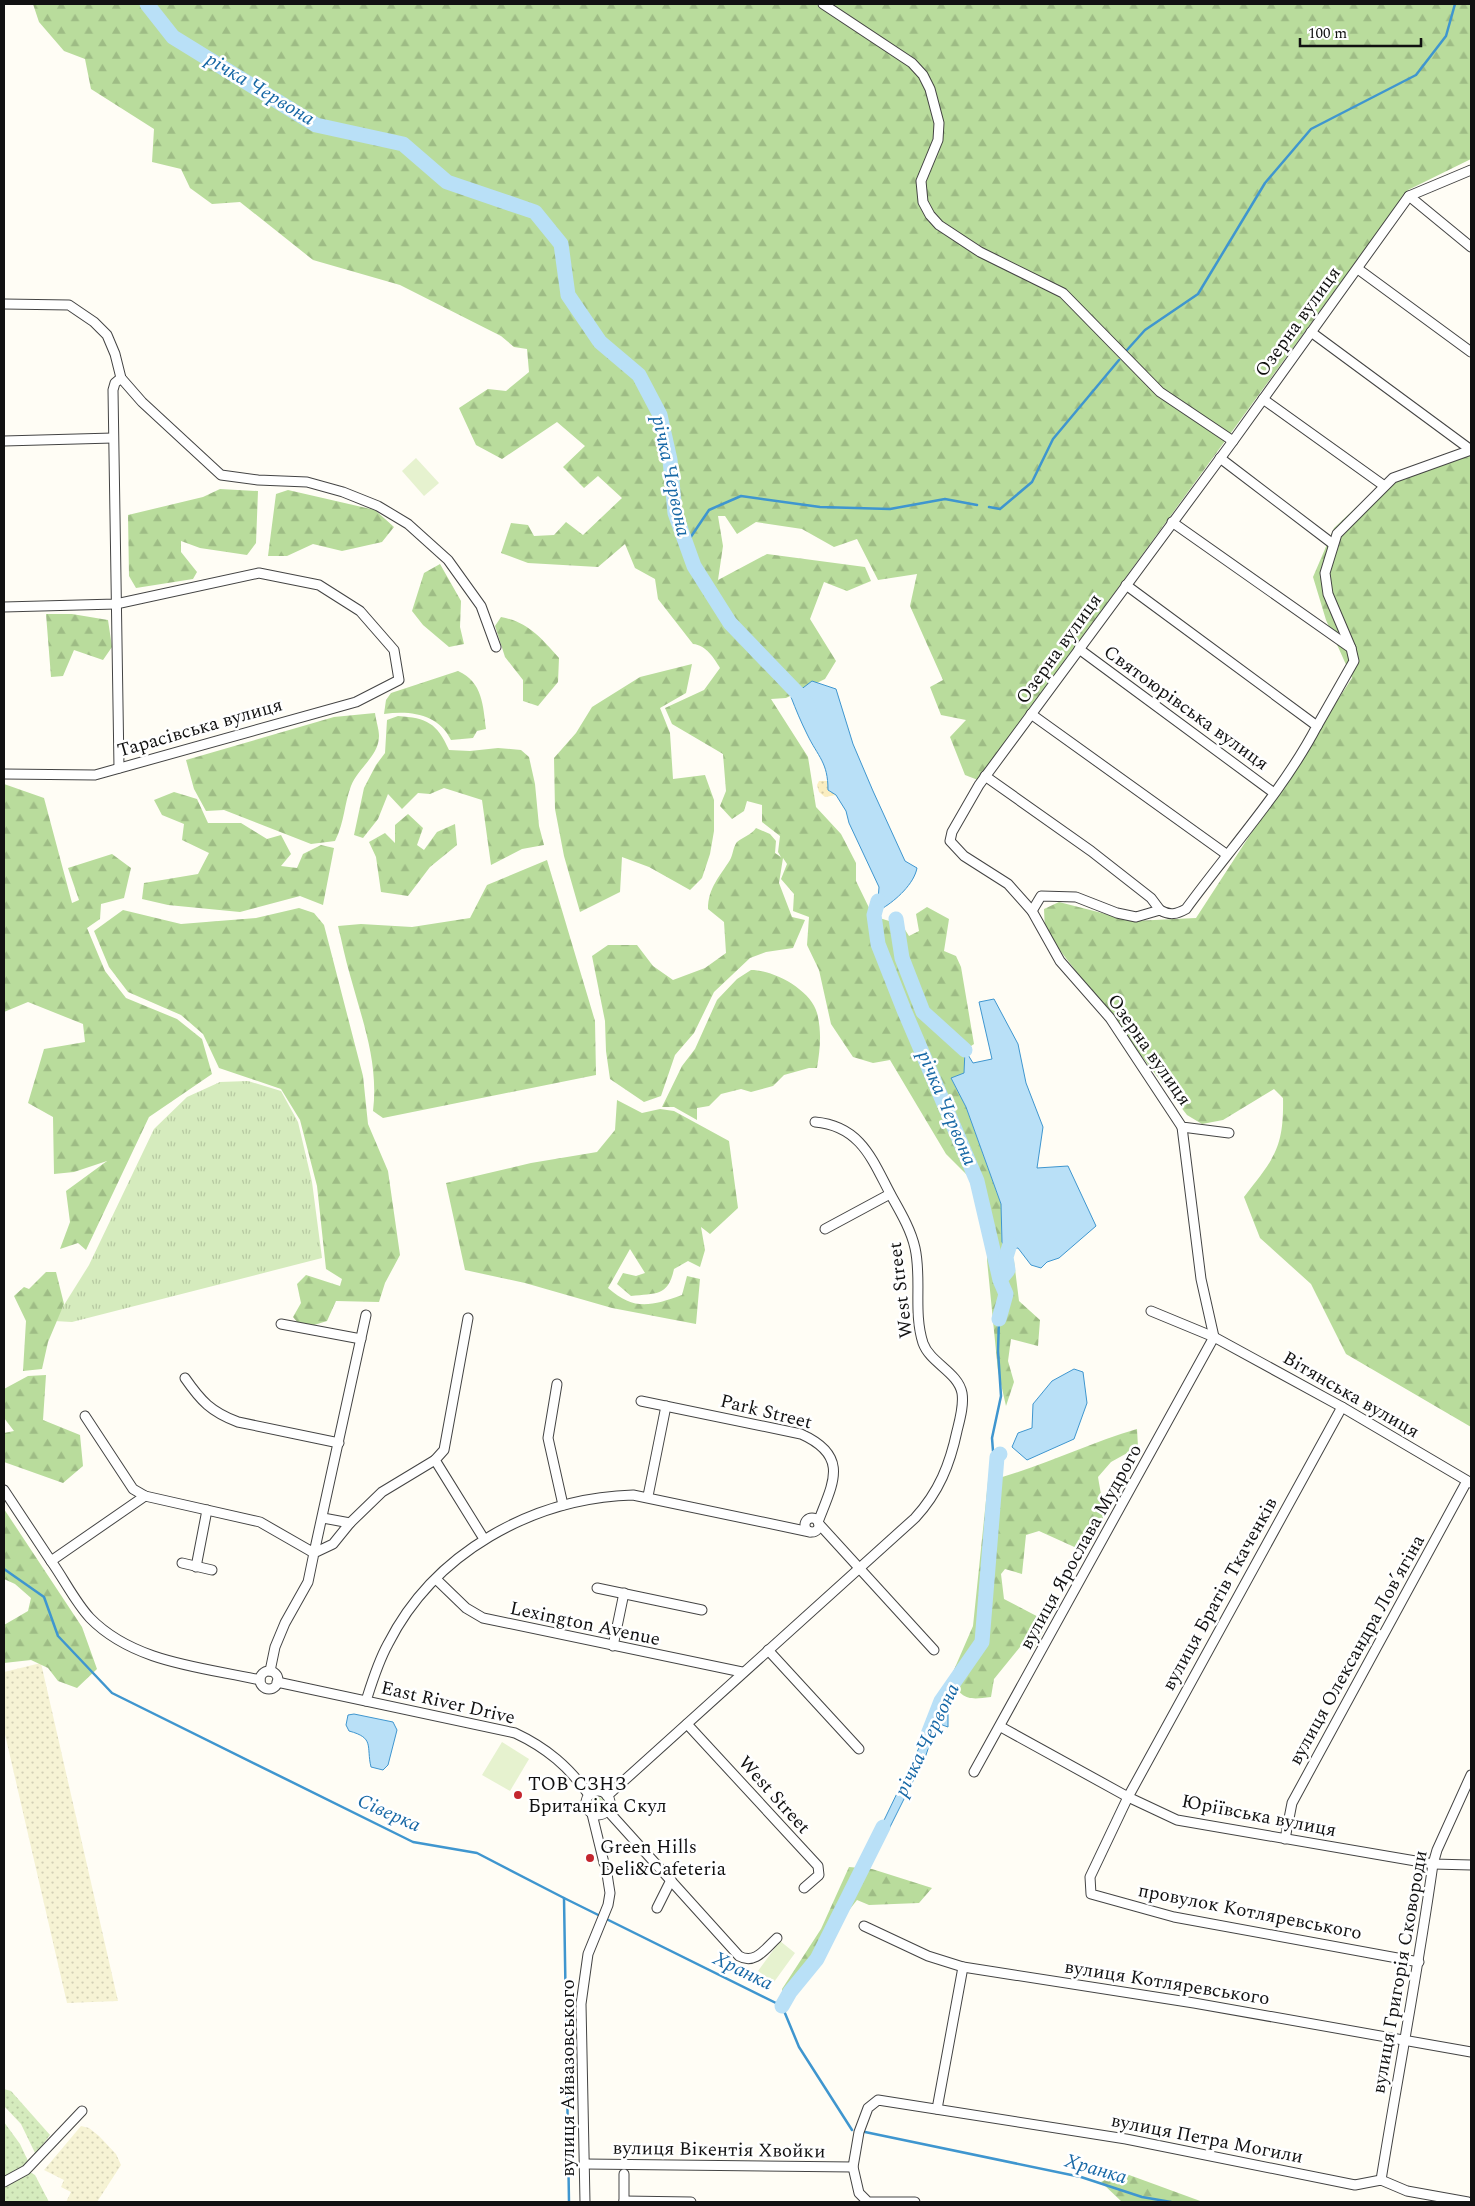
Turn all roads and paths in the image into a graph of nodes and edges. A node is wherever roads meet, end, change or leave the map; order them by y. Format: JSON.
{"nodes":[{"id":1,"x":823,"y":4,"type":"edge"},
{"id":2,"x":1471,"y":170,"type":"edge"},
{"id":3,"x":1409,"y":196,"type":"junction"},
{"id":4,"x":1471,"y":247,"type":"edge"},
{"id":5,"x":1358,"y":269,"type":"junction"},
{"id":6,"x":4,"y":304,"type":"edge"},
{"id":7,"x":1311,"y":332,"type":"junction"},
{"id":8,"x":1471,"y":352,"type":"edge"},
{"id":9,"x":121,"y":378,"type":"junction"},
{"id":10,"x":1263,"y":399,"type":"junction"},
{"id":11,"x":113,"y":438,"type":"junction"},
{"id":12,"x":4,"y":441,"type":"edge"},
{"id":13,"x":1233,"y":441,"type":"junction"},
{"id":14,"x":1471,"y":450,"type":"edge"},
{"id":15,"x":1220,"y":458,"type":"junction"},
{"id":16,"x":1383,"y":485,"type":"junction"},
{"id":17,"x":1172,"y":522,"type":"junction"},
{"id":18,"x":1333,"y":544,"type":"junction"},
{"id":19,"x":1126,"y":585,"type":"junction"},
{"id":20,"x":116,"y":604,"type":"junction"},
{"id":21,"x":4,"y":607,"type":"edge"},
{"id":22,"x":496,"y":647,"type":"dead end"},
{"id":23,"x":1351,"y":648,"type":"junction"},
{"id":24,"x":1079,"y":649,"type":"junction"},
{"id":25,"x":1031,"y":714,"type":"junction"},
{"id":26,"x":1317,"y":726,"type":"junction"},
{"id":27,"x":119,"y":768,"type":"junction"},
{"id":28,"x":4,"y":774,"type":"edge"},
{"id":29,"x":985,"y":776,"type":"junction"},
{"id":30,"x":1274,"y":793,"type":"junction"},
{"id":31,"x":1226,"y":854,"type":"junction"},
{"id":32,"x":1160,"y":910,"type":"junction"},
{"id":33,"x":1032,"y":911,"type":"junction"},
{"id":34,"x":815,"y":1122,"type":"dead end"},
{"id":35,"x":1182,"y":1127,"type":"junction"},
{"id":36,"x":1229,"y":1133,"type":"dead end"},
{"id":37,"x":890,"y":1194,"type":"junction"},
{"id":38,"x":825,"y":1229,"type":"dead end"},
{"id":39,"x":1151,"y":1311,"type":"dead end"},
{"id":40,"x":366,"y":1315,"type":"dead end"},
{"id":41,"x":468,"y":1318,"type":"dead end"},
{"id":42,"x":281,"y":1324,"type":"dead end"},
{"id":43,"x":1214,"y":1337,"type":"junction"},
{"id":44,"x":360,"y":1339,"type":"junction"},
{"id":45,"x":185,"y":1378,"type":"dead end"},
{"id":46,"x":557,"y":1384,"type":"dead end"},
{"id":47,"x":642,"y":1400,"type":"dead end"},
{"id":48,"x":666,"y":1406,"type":"junction"},
{"id":49,"x":1342,"y":1407,"type":"junction"},
{"id":50,"x":85,"y":1416,"type":"dead end"},
{"id":51,"x":339,"y":1443,"type":"junction"},
{"id":52,"x":435,"y":1460,"type":"junction"},
{"id":53,"x":1469,"y":1482,"type":"edge"},
{"id":54,"x":4,"y":1490,"type":"edge"},
{"id":55,"x":145,"y":1496,"type":"junction"},
{"id":56,"x":648,"y":1496,"type":"junction"},
{"id":57,"x":826,"y":1502,"type":"junction"},
{"id":58,"x":563,"y":1505,"type":"junction"},
{"id":59,"x":207,"y":1510,"type":"junction"},
{"id":60,"x":324,"y":1518,"type":"junction"},
{"id":61,"x":808,"y":1519,"type":"junction"},
{"id":62,"x":350,"y":1523,"type":"junction"},
{"id":63,"x":819,"y":1523,"type":"junction"},
{"id":64,"x":781,"y":1525,"type":"junction"},
{"id":65,"x":811,"y":1532,"type":"junction"},
{"id":66,"x":484,"y":1539,"type":"junction"},
{"id":67,"x":837,"y":1544,"type":"junction"},
{"id":68,"x":314,"y":1553,"type":"junction"},
{"id":69,"x":52,"y":1561,"type":"junction"},
{"id":70,"x":182,"y":1563,"type":"dead end"},
{"id":71,"x":196,"y":1567,"type":"junction"},
{"id":72,"x":858,"y":1568,"type":"junction"},
{"id":73,"x":212,"y":1570,"type":"dead end"},
{"id":74,"x":436,"y":1580,"type":"junction"},
{"id":75,"x":597,"y":1588,"type":"dead end"},
{"id":76,"x":624,"y":1593,"type":"junction"},
{"id":77,"x":702,"y":1610,"type":"dead end"},
{"id":78,"x":613,"y":1646,"type":"junction"},
{"id":79,"x":768,"y":1650,"type":"junction"},
{"id":80,"x":934,"y":1650,"type":"dead end"},
{"id":81,"x":270,"y":1671,"type":"junction"},
{"id":82,"x":742,"y":1672,"type":"junction"},
{"id":83,"x":260,"y":1680,"type":"junction"},
{"id":84,"x":278,"y":1682,"type":"junction"},
{"id":85,"x":366,"y":1701,"type":"junction"},
{"id":86,"x":687,"y":1724,"type":"junction"},
{"id":87,"x":1001,"y":1727,"type":"junction"},
{"id":88,"x":859,"y":1749,"type":"dead end"},
{"id":89,"x":974,"y":1772,"type":"dead end"},
{"id":90,"x":1471,"y":1775,"type":"edge"},
{"id":91,"x":589,"y":1796,"type":"junction"},
{"id":92,"x":607,"y":1796,"type":"junction"},
{"id":93,"x":1128,"y":1797,"type":"junction"},
{"id":94,"x":608,"y":1811,"type":"junction"},
{"id":95,"x":592,"y":1814,"type":"junction"},
{"id":96,"x":1284,"y":1839,"type":"junction"},
{"id":97,"x":604,"y":1863,"type":"dead end"},
{"id":98,"x":1433,"y":1864,"type":"junction"},
{"id":99,"x":1471,"y":1865,"type":"edge"},
{"id":100,"x":607,"y":1874,"type":"dead end"},
{"id":101,"x":671,"y":1880,"type":"junction"},
{"id":102,"x":804,"y":1888,"type":"dead end"},
{"id":103,"x":657,"y":1908,"type":"dead end"},
{"id":104,"x":864,"y":1926,"type":"dead end"},
{"id":105,"x":777,"y":1938,"type":"dead end"},
{"id":106,"x":1419,"y":1962,"type":"junction"},
{"id":107,"x":963,"y":1967,"type":"junction"},
{"id":108,"x":1403,"y":2040,"type":"junction"},
{"id":109,"x":1471,"y":2052,"type":"edge"},
{"id":110,"x":937,"y":2109,"type":"junction"},
{"id":111,"x":82,"y":2111,"type":"dead end"},
{"id":112,"x":584,"y":2164,"type":"junction"},
{"id":113,"x":853,"y":2167,"type":"junction"},
{"id":114,"x":624,"y":2174,"type":"dead end"},
{"id":115,"x":1381,"y":2180,"type":"junction"},
{"id":116,"x":4,"y":2182,"type":"edge"},
{"id":117,"x":585,"y":2202,"type":"edge"},
{"id":118,"x":624,"y":2202,"type":"edge"},
{"id":119,"x":691,"y":2202,"type":"edge"},
{"id":120,"x":915,"y":2202,"type":"edge"},
{"id":121,"x":1468,"y":2202,"type":"edge"}],
"edges":[{"from":1,"to":13,"type":"street"},
{"from":2,"to":3,"type":"street"},
{"from":3,"to":4,"type":"street"},
{"from":3,"to":5,"type":"street","name":"Озерна вулиця"},
{"from":5,"to":7,"type":"street","name":"Озерна вулиця"},
{"from":5,"to":8,"type":"street"},
{"from":6,"to":9,"type":"street"},
{"from":7,"to":10,"type":"street","name":"Озерна вулиця"},
{"from":7,"to":14,"type":"street"},
{"from":9,"to":11,"type":"street"},
{"from":9,"to":22,"type":"street"},
{"from":10,"to":13,"type":"street","name":"Озерна вулиця"},
{"from":10,"to":16,"type":"street"},
{"from":11,"to":12,"type":"street"},
{"from":11,"to":20,"type":"street"},
{"from":13,"to":15,"type":"street","name":"Озерна вулиця"},
{"from":14,"to":16,"type":"street"},
{"from":15,"to":17,"type":"street","name":"Озерна вулиця"},
{"from":15,"to":18,"type":"street"},
{"from":16,"to":18,"type":"street"},
{"from":17,"to":19,"type":"street","name":"Озерна вулиця"},
{"from":17,"to":23,"type":"street"},
{"from":18,"to":23,"type":"street"},
{"from":19,"to":24,"type":"street","name":"Озерна вулиця"},
{"from":19,"to":26,"type":"street"},
{"from":20,"to":21,"type":"street"},
{"from":20,"to":27,"type":"street"},
{"from":20,"to":27,"type":"street","name":"Тарасівська вулиця"},
{"from":23,"to":26,"type":"street"},
{"from":24,"to":25,"type":"street","name":"Озерна вулиця"},
{"from":24,"to":30,"type":"street","name":"Святоюрівська вулиця"},
{"from":25,"to":29,"type":"street","name":"Озерна вулиця"},
{"from":25,"to":31,"type":"street"},
{"from":26,"to":30,"type":"street"},
{"from":27,"to":28,"type":"street","name":"Тарасівська вулиця"},
{"from":29,"to":32,"type":"street"},
{"from":29,"to":33,"type":"street","name":"Озерна вулиця"},
{"from":30,"to":31,"type":"street"},
{"from":31,"to":32,"type":"street"},
{"from":32,"to":33,"type":"street"},
{"from":33,"to":35,"type":"street","name":"Озерна вулиця"},
{"from":34,"to":37,"type":"street","name":"West Street"},
{"from":35,"to":36,"type":"street","name":"Озерна вулиця"},
{"from":35,"to":43,"type":"street"},
{"from":37,"to":38,"type":"street"},
{"from":37,"to":72,"type":"street","name":"West Street"},
{"from":39,"to":43,"type":"street","name":"Вітянська вулиця"},
{"from":40,"to":44,"type":"street"},
{"from":41,"to":52,"type":"street"},
{"from":42,"to":44,"type":"street"},
{"from":43,"to":49,"type":"street","name":"Вітянська вулиця"},
{"from":43,"to":87,"type":"street","name":"вулиця Ярослава Мудрого"},
{"from":44,"to":51,"type":"street"},
{"from":45,"to":51,"type":"street"},
{"from":46,"to":58,"type":"street"},
{"from":47,"to":48,"type":"street","name":"Park Street"},
{"from":48,"to":56,"type":"street"},
{"from":48,"to":57,"type":"street","name":"Park Street"},
{"from":49,"to":53,"type":"street","name":"Вітянська вулиця"},
{"from":49,"to":93,"type":"street","name":"вулиця Братів Ткаченків"},
{"from":50,"to":55,"type":"street"},
{"from":51,"to":60,"type":"street"},
{"from":52,"to":62,"type":"street"},
{"from":52,"to":66,"type":"street"},
{"from":53,"to":96,"type":"street","name":"вулиця Олександра Ловʼягіна"},
{"from":54,"to":69,"type":"street"},
{"from":55,"to":59,"type":"street"},
{"from":55,"to":69,"type":"street"},
{"from":56,"to":58,"type":"street"},
{"from":56,"to":64,"type":"street"},
{"from":57,"to":61,"type":"street"},
{"from":57,"to":63,"type":"street","name":"Park Street"},
{"from":58,"to":66,"type":"street"},
{"from":59,"to":68,"type":"street"},
{"from":59,"to":71,"type":"street"},
{"from":60,"to":62,"type":"street"},
{"from":60,"to":68,"type":"street"},
{"from":61,"to":63,"type":"street"},
{"from":61,"to":64,"type":"street"},
{"from":61,"to":65,"type":"street"},
{"from":62,"to":68,"type":"street"},
{"from":63,"to":65,"type":"street"},
{"from":63,"to":67,"type":"street"},
{"from":64,"to":65,"type":"street"},
{"from":65,"to":67,"type":"street"},
{"from":66,"to":74,"type":"street"},
{"from":67,"to":72,"type":"street"},
{"from":68,"to":81,"type":"street"},
{"from":69,"to":83,"type":"street"},
{"from":70,"to":71,"type":"street"},
{"from":71,"to":73,"type":"street"},
{"from":72,"to":79,"type":"street","name":"West Street"},
{"from":72,"to":80,"type":"street"},
{"from":74,"to":78,"type":"street","name":"Lexington Avenue"},
{"from":74,"to":85,"type":"street"},
{"from":75,"to":76,"type":"street"},
{"from":76,"to":77,"type":"street"},
{"from":76,"to":78,"type":"street"},
{"from":78,"to":82,"type":"street","name":"Lexington Avenue"},
{"from":79,"to":82,"type":"street","name":"West Street"},
{"from":79,"to":88,"type":"street"},
{"from":81,"to":83,"type":"street"},
{"from":81,"to":84,"type":"street"},
{"from":82,"to":86,"type":"street","name":"West Street"},
{"from":83,"to":84,"type":"street"},
{"from":84,"to":85,"type":"street","name":"Еаst Rіvеr Drive"},
{"from":85,"to":91,"type":"street","name":"Еаst Rіvеr Drive"},
{"from":86,"to":92,"type":"street","name":"West Street"},
{"from":86,"to":102,"type":"street","name":"West Street"},
{"from":87,"to":89,"type":"street","name":"вулиця Ярослава Мудрого"},
{"from":87,"to":93,"type":"street","name":"Юріївська вулиця"},
{"from":90,"to":98,"type":"street","name":"вулиця Григорія Сковороди"},
{"from":91,"to":92,"type":"street"},
{"from":91,"to":95,"type":"street"},
{"from":92,"to":94,"type":"street"},
{"from":93,"to":96,"type":"street","name":"Юріївська вулиця"},
{"from":93,"to":106,"type":"street","name":"провулок Котляревського"},
{"from":94,"to":95,"type":"street"},
{"from":94,"to":101,"type":"street"},
{"from":95,"to":97,"type":"street"},
{"from":96,"to":98,"type":"street","name":"Юріївська вулиця"},
{"from":98,"to":99,"type":"street","name":"Юріївська вулиця"},
{"from":98,"to":106,"type":"street","name":"вулиця Григорія Сковороди"},
{"from":100,"to":112,"type":"street","name":"вулиця Айвазовського"},
{"from":101,"to":103,"type":"street"},
{"from":101,"to":105,"type":"street"},
{"from":104,"to":107,"type":"street","name":"вулиця Котляревського"},
{"from":106,"to":108,"type":"street","name":"вулиця Григорія Сковороди"},
{"from":107,"to":108,"type":"street","name":"вулиця Котляревського"},
{"from":107,"to":110,"type":"street"},
{"from":108,"to":109,"type":"street","name":"вулиця Котляревського"},
{"from":108,"to":115,"type":"street","name":"вулиця Григорія Сковороди"},
{"from":110,"to":113,"type":"street","name":"вулиця Петра Могили"},
{"from":110,"to":115,"type":"street","name":"вулиця Петра Могили"},
{"from":111,"to":116,"type":"street"},
{"from":112,"to":113,"type":"street","name":"вулиця Вікентія Хвойки"},
{"from":112,"to":117,"type":"street","name":"вулиця Айвазовського"},
{"from":113,"to":120,"type":"street"},
{"from":114,"to":118,"type":"street"},
{"from":115,"to":121,"type":"street"},
{"from":118,"to":119,"type":"street"}]}
